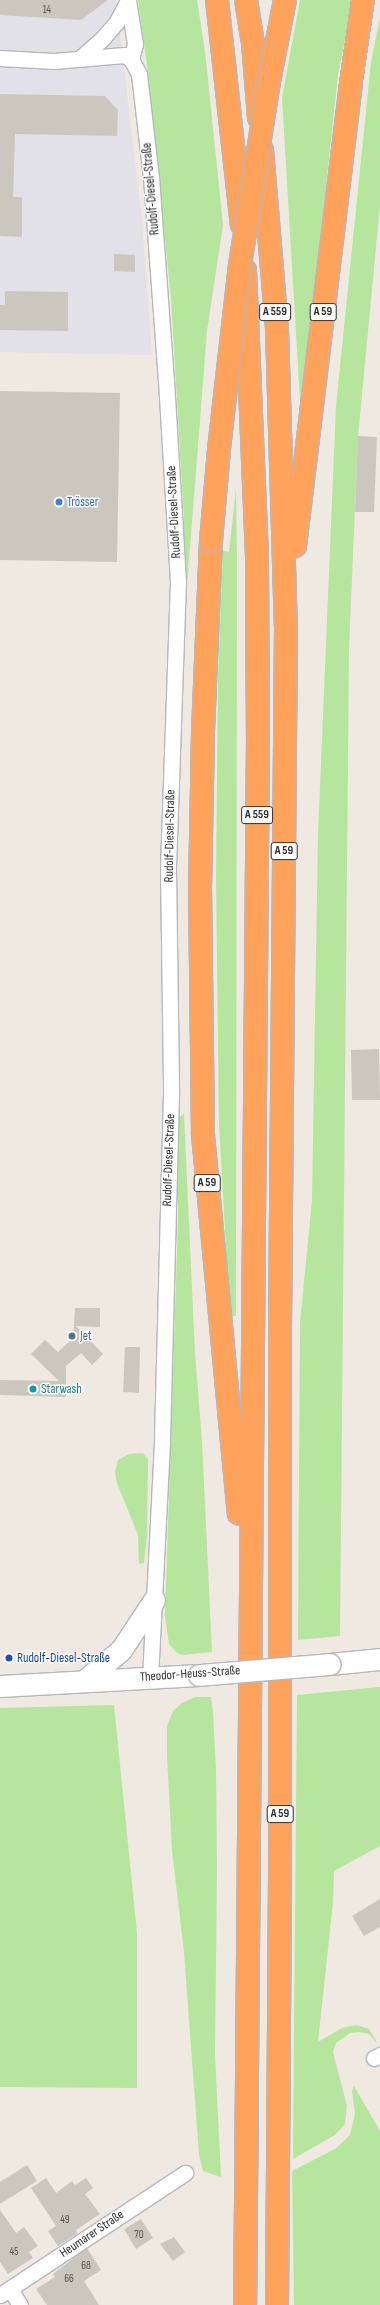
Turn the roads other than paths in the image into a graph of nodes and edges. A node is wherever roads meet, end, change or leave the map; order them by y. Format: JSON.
{"nodes":[{"id":1,"x":128,"y":0,"type":"edge"},
{"id":2,"x":217,"y":0,"type":"edge"},
{"id":3,"x":246,"y":0,"type":"edge"},
{"id":4,"x":285,"y":0,"type":"edge"},
{"id":5,"x":363,"y":0,"type":"edge"},
{"id":6,"x":0,"y":58,"type":"edge"},
{"id":7,"x":79,"y":59,"type":"junction"},
{"id":8,"x":131,"y":59,"type":"junction"},
{"id":9,"x":286,"y":625,"type":"junction"},
{"id":10,"x":154,"y":1600,"type":"junction"},
{"id":11,"x":250,"y":1632,"type":"junction"},
{"id":12,"x":380,"y":1659,"type":"edge"},
{"id":13,"x":150,"y":1677,"type":"junction"},
{"id":14,"x":84,"y":1681,"type":"junction"},
{"id":15,"x":0,"y":1686,"type":"edge"},
{"id":16,"x":185,"y":2173,"type":"dead end"},
{"id":17,"x":5,"y":2292,"type":"edge"},
{"id":18,"x":20,"y":2305,"type":"edge"},
{"id":19,"x":246,"y":2305,"type":"edge"},
{"id":20,"x":277,"y":2305,"type":"edge"}],
"edges":[{"from":1,"to":7,"type":"street"},
{"from":1,"to":8,"type":"street"},
{"from":2,"to":11,"type":"highway","number":"A 559"},
{"from":3,"to":9,"type":"highway","number":"A 559"},
{"from":4,"to":11,"type":"highway","number":"A 59","bridge":true},
{"from":5,"to":9,"type":"highway","number":"A 59"},
{"from":6,"to":7,"type":"street"},
{"from":7,"to":8,"type":"street"},
{"from":8,"to":10,"type":"street","name":"Rudolf-Diesel-Straße"},
{"from":9,"to":20,"type":"highway","number":"A 59"},
{"from":10,"to":13,"type":"street","name":"Rudolf-Diesel-Straße"},
{"from":10,"to":14,"type":"main road"},
{"from":11,"to":19,"type":"highway","number":"A 59"},
{"from":12,"to":13,"type":"main road","name":"Theodor-Heuss-Straße","bridge":true},
{"from":13,"to":14,"type":"main road","name":"Theodor-Heuss-Straße"},
{"from":14,"to":15,"type":"main road","name":"Theodor-Heuss-Straße"},
{"from":16,"to":17,"type":"street","name":"Heumarer Straße"},
{"from":17,"to":18,"type":"street"}]}
